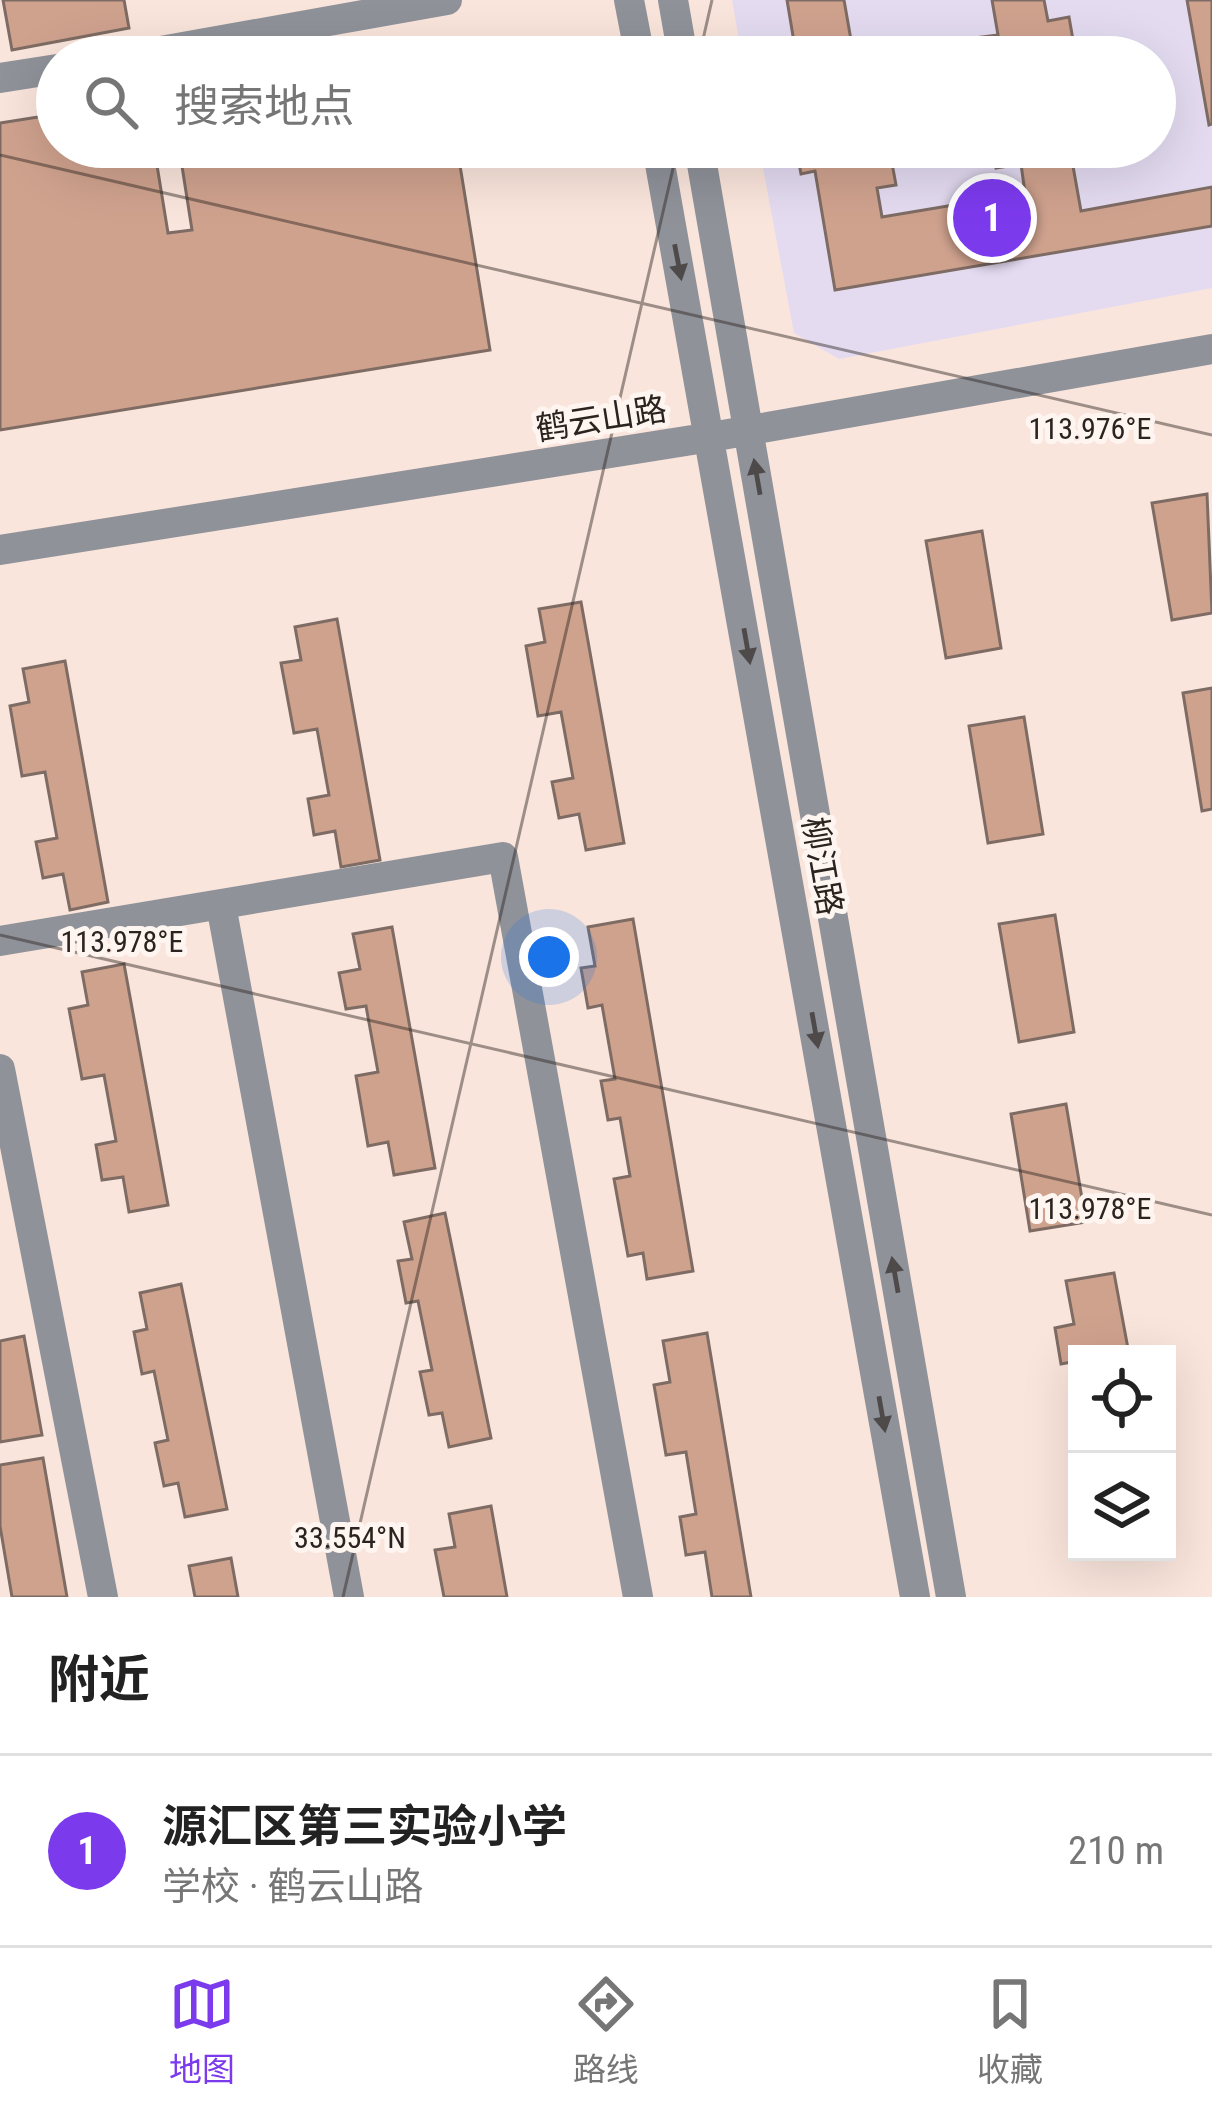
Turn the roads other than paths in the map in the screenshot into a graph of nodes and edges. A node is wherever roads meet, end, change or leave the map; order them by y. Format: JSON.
{"nodes":[{"id":1,"x":447,"y":0,"type":"edge"},
{"id":2,"x":629,"y":0,"type":"edge"},
{"id":3,"x":673,"y":0,"type":"edge"},
{"id":4,"x":245,"y":36,"type":"edge"},
{"id":5,"x":636,"y":36,"type":"edge"},
{"id":6,"x":679,"y":36,"type":"edge"},
{"id":7,"x":36,"y":72,"type":"edge"},
{"id":8,"x":0,"y":78,"type":"edge"},
{"id":9,"x":661,"y":168,"type":"edge"},
{"id":10,"x":703,"y":168,"type":"edge"},
{"id":11,"x":1212,"y":349,"type":"edge"},
{"id":12,"x":749,"y":431,"type":"junction"},
{"id":13,"x":711,"y":437,"type":"junction"},
{"id":14,"x":0,"y":550,"type":"edge"},
{"id":15,"x":221,"y":904,"type":"junction"},
{"id":16,"x":0,"y":941,"type":"edge"},
{"id":17,"x":0,"y":1069,"type":"edge"},
{"id":18,"x":103,"y":1597,"type":"edge"},
{"id":19,"x":349,"y":1597,"type":"edge"},
{"id":20,"x":638,"y":1597,"type":"edge"},
{"id":21,"x":914,"y":1597,"type":"edge"},
{"id":22,"x":951,"y":1597,"type":"edge"}],
"edges":[{"from":1,"to":4,"type":"street"},
{"from":2,"to":5,"type":"street"},
{"from":3,"to":6,"type":"street"},
{"from":7,"to":8,"type":"street"},
{"from":9,"to":13,"type":"street","name":"柳江路","one_way":true},
{"from":10,"to":12,"type":"street","name":"柳江路"},
{"from":11,"to":12,"type":"street","name":"鹤云山路"},
{"from":12,"to":13,"type":"street","name":"鹤云山路"},
{"from":22,"to":12,"type":"street","name":"柳江路","one_way":true},
{"from":13,"to":14,"type":"street","name":"鹤云山路"},
{"from":13,"to":21,"type":"street","name":"柳江路","one_way":true},
{"from":15,"to":16,"type":"street"},
{"from":15,"to":19,"type":"street"},
{"from":15,"to":20,"type":"street"},
{"from":17,"to":18,"type":"street"}]}
